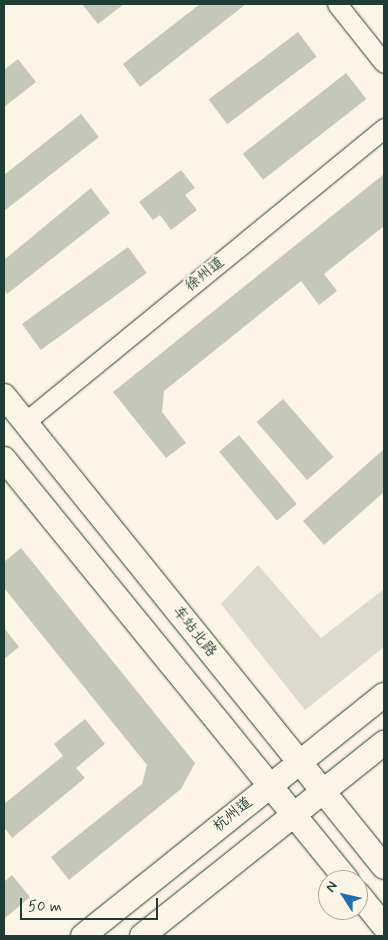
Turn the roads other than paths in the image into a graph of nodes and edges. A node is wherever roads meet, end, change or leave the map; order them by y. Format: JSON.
{"nodes":[{"id":1,"x":337,"y":4,"type":"edge"},
{"id":2,"x":384,"y":63,"type":"edge"},
{"id":3,"x":384,"y":128,"type":"edge"},
{"id":4,"x":4,"y":396,"type":"edge"},
{"id":5,"x":25,"y":422,"type":"junction"},
{"id":6,"x":4,"y":459,"type":"edge"},
{"id":7,"x":384,"y":694,"type":"edge"},
{"id":8,"x":384,"y":743,"type":"edge"},
{"id":9,"x":300,"y":763,"type":"junction"},
{"id":10,"x":270,"y":786,"type":"junction"},
{"id":11,"x":323,"y":793,"type":"junction"},
{"id":12,"x":293,"y":814,"type":"junction"},
{"id":13,"x":384,"y":867,"type":"edge"},
{"id":14,"x":338,"y":870,"type":"edge"},
{"id":15,"x":368,"y":906,"type":"edge"},
{"id":16,"x":384,"y":926,"type":"edge"},
{"id":17,"x":83,"y":936,"type":"edge"},
{"id":18,"x":142,"y":936,"type":"edge"}],
"edges":[{"from":1,"to":2,"type":"street"},
{"from":3,"to":5,"type":"street","name":"徐州道"},
{"from":4,"to":5,"type":"main road","name":"车站北路"},
{"from":5,"to":9,"type":"main road","name":"车站北路"},
{"from":6,"to":10,"type":"main road"},
{"from":7,"to":9,"type":"main road","name":"杭州道"},
{"from":8,"to":11,"type":"main road"},
{"from":9,"to":10,"type":"main road","name":"杭州道"},
{"from":9,"to":11,"type":"main road","name":"车站北路"},
{"from":10,"to":12,"type":"main road"},
{"from":10,"to":17,"type":"main road","name":"杭州道"},
{"from":11,"to":12,"type":"main road"},
{"from":11,"to":13,"type":"main road","name":"车站北路"},
{"from":12,"to":14,"type":"main road"},
{"from":12,"to":18,"type":"main road"},
{"from":15,"to":16,"type":"main road"}]}
